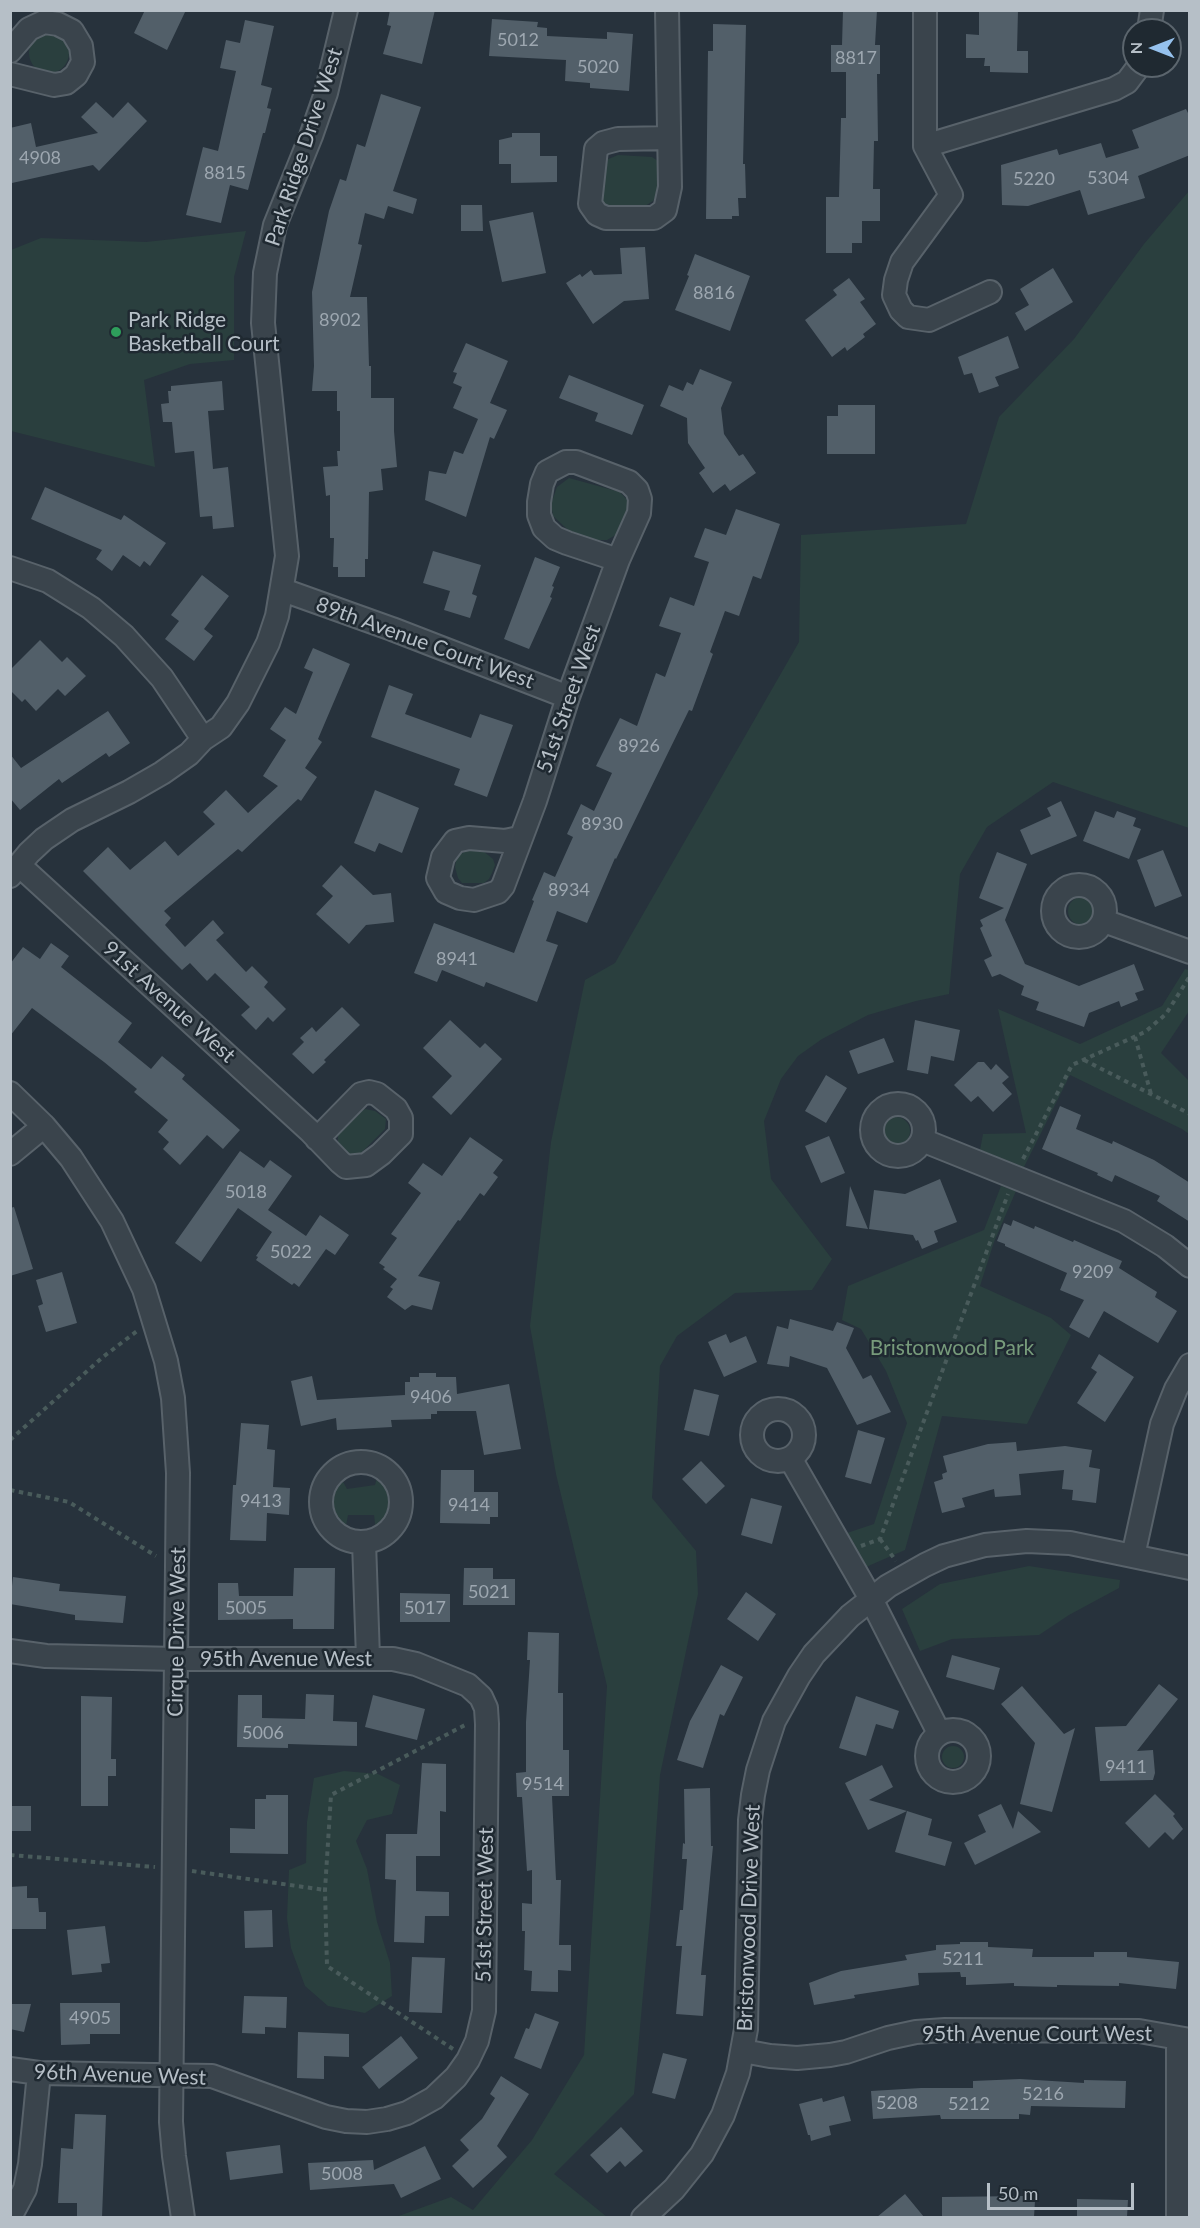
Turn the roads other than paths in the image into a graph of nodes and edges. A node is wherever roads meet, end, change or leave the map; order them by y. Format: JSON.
{"nodes":[{"id":1,"x":346,"y":10,"type":"edge"},
{"id":2,"x":667,"y":10,"type":"edge"},
{"id":3,"x":925,"y":10,"type":"edge"},
{"id":4,"x":10,"y":51,"type":"edge"},
{"id":5,"x":10,"y":74,"type":"edge"},
{"id":6,"x":1129,"y":78,"type":"edge"},
{"id":7,"x":669,"y":138,"type":"junction"},
{"id":8,"x":925,"y":146,"type":"junction"},
{"id":9,"x":990,"y":292,"type":"dead end"},
{"id":10,"x":618,"y":560,"type":"junction"},
{"id":11,"x":10,"y":568,"type":"edge"},
{"id":12,"x":283,"y":590,"type":"junction"},
{"id":13,"x":568,"y":697,"type":"junction"},
{"id":14,"x":203,"y":739,"type":"junction"},
{"id":15,"x":519,"y":838,"type":"dead end"},
{"id":16,"x":15,"y":871,"type":"edge"},
{"id":17,"x":1104,"y":921,"type":"dead end"},
{"id":18,"x":1190,"y":952,"type":"edge"},
{"id":19,"x":10,"y":1093,"type":"edge"},
{"id":20,"x":44,"y":1126,"type":"junction"},
{"id":21,"x":317,"y":1139,"type":"dead end"},
{"id":22,"x":922,"y":1140,"type":"dead end"},
{"id":23,"x":10,"y":1154,"type":"edge"},
{"id":24,"x":1190,"y":1266,"type":"edge"},
{"id":25,"x":1190,"y":1365,"type":"edge"},
{"id":26,"x":790,"y":1458,"type":"dead end"},
{"id":27,"x":364,"y":1542,"type":"dead end"},
{"id":28,"x":1133,"y":1556,"type":"junction"},
{"id":29,"x":1190,"y":1568,"type":"edge"},
{"id":30,"x":871,"y":1599,"type":"junction"},
{"id":31,"x":10,"y":1651,"type":"edge"},
{"id":32,"x":368,"y":1658,"type":"junction"},
{"id":33,"x":176,"y":1659,"type":"junction"},
{"id":34,"x":484,"y":1706,"type":"joint"},
{"id":35,"x":939,"y":1733,"type":"dead end"},
{"id":36,"x":1184,"y":2039,"type":"edge"},
{"id":37,"x":743,"y":2051,"type":"junction"},
{"id":38,"x":10,"y":2069,"type":"edge"},
{"id":39,"x":39,"y":2073,"type":"junction"},
{"id":40,"x":173,"y":2074,"type":"junction"},
{"id":41,"x":434,"y":2098,"type":"joint"},
{"id":42,"x":10,"y":2217,"type":"edge"},
{"id":43,"x":183,"y":2217,"type":"edge"},
{"id":44,"x":643,"y":2217,"type":"edge"},
{"id":45,"x":1178,"y":2217,"type":"edge"}],
"edges":[{"from":1,"to":12,"type":"street","name":"Park Ridge Drive West"},
{"from":2,"to":7,"type":"street"},
{"from":3,"to":8,"type":"street"},
{"from":4,"to":5,"type":"street"},
{"from":6,"to":8,"type":"street"},
{"from":7,"to":7,"type":"street"},
{"from":8,"to":9,"type":"street"},
{"from":10,"to":10,"type":"street","name":"51st Street West"},
{"from":10,"to":13,"type":"street","name":"51st Street West"},
{"from":11,"to":14,"type":"street"},
{"from":12,"to":13,"type":"street","name":"89th Avenue Court West"},
{"from":12,"to":14,"type":"street","name":"Park Ridge Drive West"},
{"from":13,"to":15,"type":"street","name":"51st Street West"},
{"from":14,"to":16,"type":"street","name":"Park Ridge Drive West"},
{"from":16,"to":21,"type":"street","name":"91st Avenue West"},
{"from":17,"to":18,"type":"street"},
{"from":19,"to":20,"type":"street","name":"Cirque Drive West"},
{"from":20,"to":23,"type":"street"},
{"from":20,"to":33,"type":"street","name":"Cirque Drive West"},
{"from":22,"to":24,"type":"street"},
{"from":25,"to":28,"type":"street"},
{"from":26,"to":30,"type":"street"},
{"from":27,"to":32,"type":"street"},
{"from":28,"to":29,"type":"street","name":"Bristonwood Drive West"},
{"from":28,"to":30,"type":"street","name":"Bristonwood Drive West"},
{"from":30,"to":35,"type":"street"},
{"from":30,"to":37,"type":"street","name":"Bristonwood Drive West"},
{"from":31,"to":33,"type":"street","name":"95th Avenue West"},
{"from":32,"to":33,"type":"street","name":"95th Avenue West"},
{"from":32,"to":34,"type":"street","name":"95th Avenue West"},
{"from":33,"to":40,"type":"street","name":"Cirque Drive West"},
{"from":34,"to":41,"type":"street","name":"51st Street West"},
{"from":36,"to":37,"type":"street","name":"95th Avenue Court West"},
{"from":36,"to":45,"type":"street"},
{"from":37,"to":44,"type":"street","name":"Bristonwood Drive West"},
{"from":38,"to":39,"type":"street","name":"96th Avenue West"},
{"from":39,"to":40,"type":"street","name":"96th Avenue West"},
{"from":39,"to":42,"type":"street"},
{"from":40,"to":41,"type":"street","name":"96th Avenue West"},
{"from":40,"to":43,"type":"street","name":"Cirque Drive West"}]}
